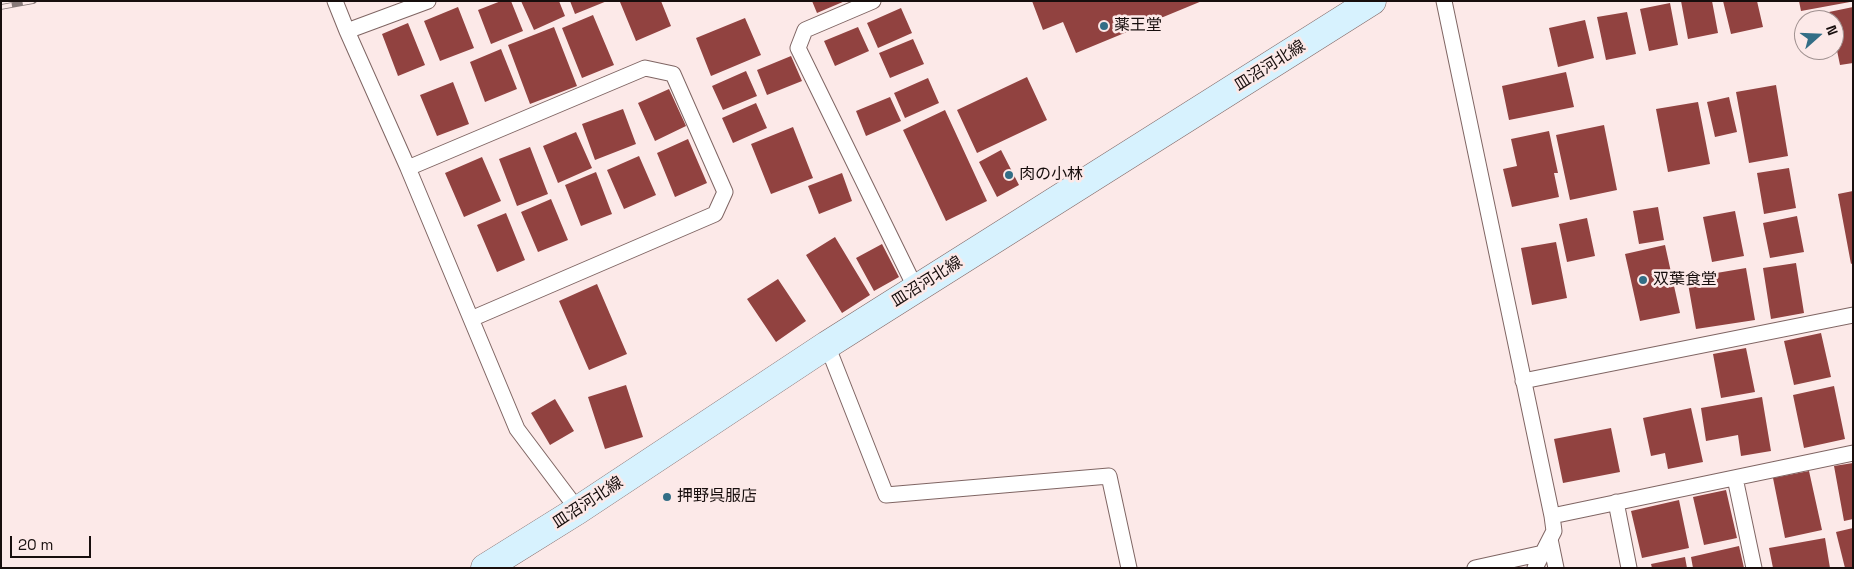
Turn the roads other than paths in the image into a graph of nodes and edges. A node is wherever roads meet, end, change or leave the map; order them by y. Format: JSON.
{"nodes":[{"id":1,"x":335,"y":1,"type":"edge"},
{"id":2,"x":428,"y":1,"type":"edge"},
{"id":3,"x":873,"y":1,"type":"edge"},
{"id":4,"x":1372,"y":1,"type":"edge"},
{"id":5,"x":1444,"y":1,"type":"edge"},
{"id":6,"x":347,"y":31,"type":"junction"},
{"id":7,"x":408,"y":168,"type":"junction"},
{"id":8,"x":916,"y":289,"type":"junction"},
{"id":9,"x":1853,"y":315,"type":"edge"},
{"id":10,"x":471,"y":320,"type":"junction"},
{"id":11,"x":827,"y":345,"type":"junction"},
{"id":12,"x":1523,"y":381,"type":"junction"},
{"id":13,"x":1853,"y":453,"type":"edge"},
{"id":14,"x":1735,"y":478,"type":"junction"},
{"id":15,"x":1616,"y":502,"type":"junction"},
{"id":16,"x":578,"y":510,"type":"junction"},
{"id":17,"x":1552,"y":516,"type":"junction"},
{"id":18,"x":1550,"y":539,"type":"junction"},
{"id":19,"x":1543,"y":553,"type":"junction"},
{"id":20,"x":485,"y":568,"type":"edge"},
{"id":21,"x":1128,"y":568,"type":"edge"},
{"id":22,"x":1476,"y":568,"type":"edge"},
{"id":23,"x":1535,"y":568,"type":"edge"},
{"id":24,"x":1556,"y":568,"type":"edge"},
{"id":25,"x":1628,"y":568,"type":"edge"},
{"id":26,"x":1754,"y":568,"type":"edge"}],
"edges":[{"from":1,"to":6,"type":"lane"},
{"from":2,"to":6,"type":"lane"},
{"from":3,"to":8,"type":"lane"},
{"from":4,"to":8,"type":"main road","name":"皿沼河北線"},
{"from":5,"to":12,"type":"lane"},
{"from":6,"to":7,"type":"lane"},
{"from":7,"to":10,"type":"lane"},
{"from":7,"to":10,"type":"lane"},
{"from":8,"to":11,"type":"main road","name":"皿沼河北線"},
{"from":9,"to":12,"type":"lane"},
{"from":10,"to":16,"type":"lane"},
{"from":11,"to":16,"type":"main road","name":"皿沼河北線"},
{"from":11,"to":21,"type":"lane"},
{"from":12,"to":17,"type":"lane"},
{"from":13,"to":14,"type":"lane"},
{"from":14,"to":15,"type":"lane"},
{"from":14,"to":26,"type":"lane"},
{"from":15,"to":17,"type":"lane"},
{"from":15,"to":25,"type":"lane"},
{"from":16,"to":20,"type":"main road","name":"皿沼河北線"},
{"from":17,"to":18,"type":"lane"},
{"from":18,"to":19,"type":"lane"},
{"from":18,"to":24,"type":"lane"},
{"from":19,"to":22,"type":"lane"},
{"from":19,"to":23,"type":"lane"}]}
